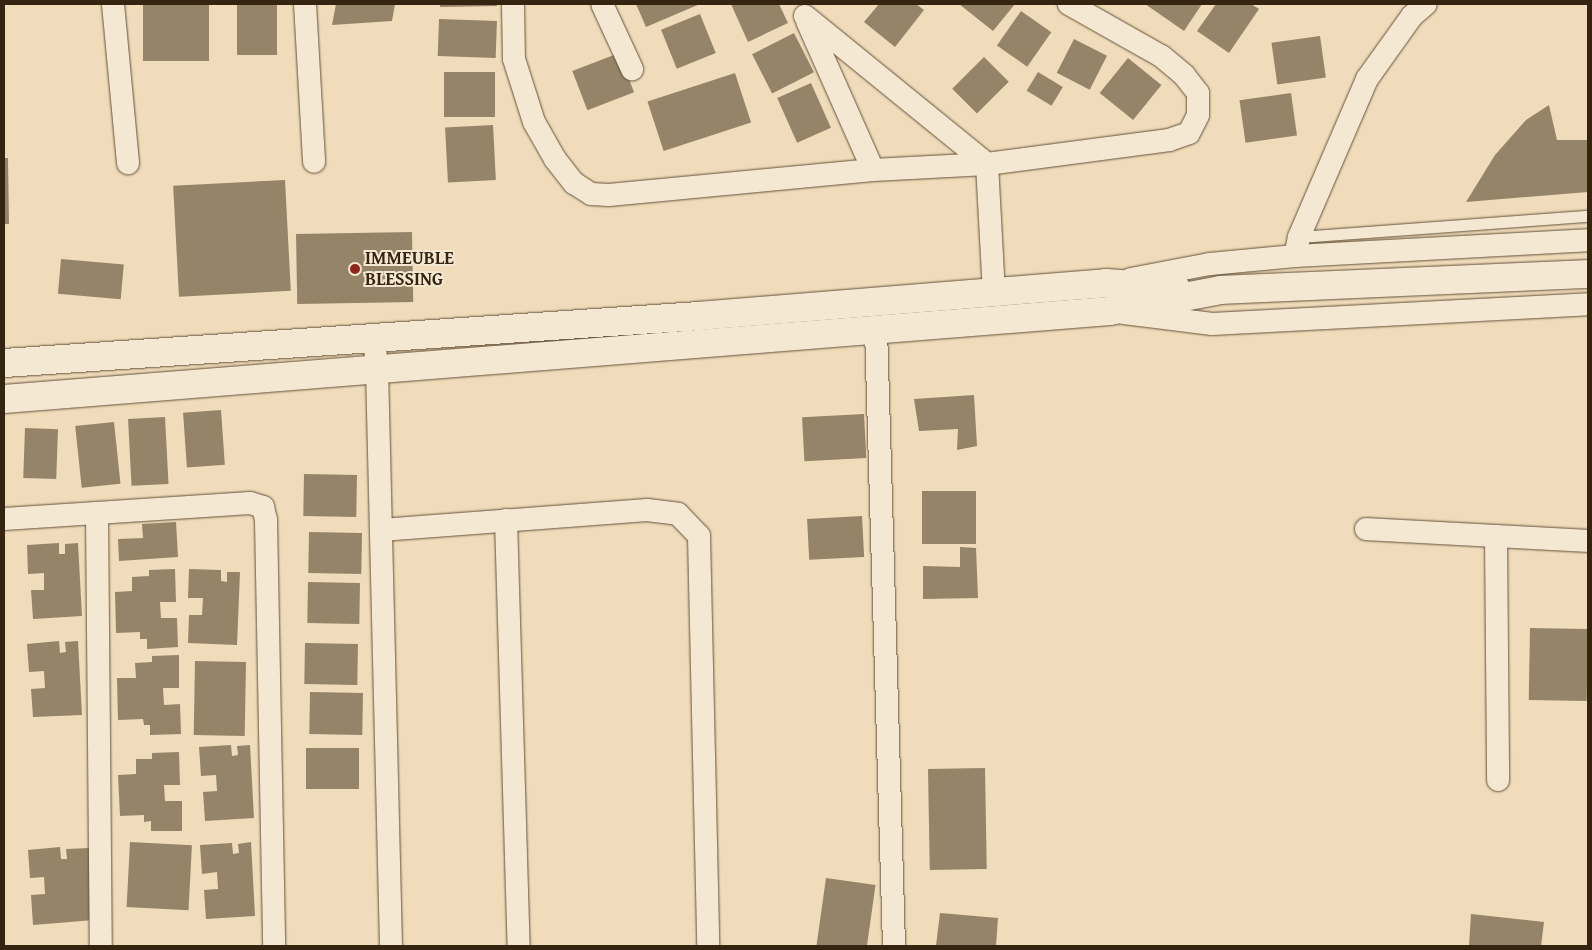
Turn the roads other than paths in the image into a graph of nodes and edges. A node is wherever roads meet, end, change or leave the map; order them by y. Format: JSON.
{"nodes":[{"id":1,"x":113,"y":4,"type":"edge"},
{"id":2,"x":305,"y":4,"type":"edge"},
{"id":3,"x":513,"y":4,"type":"edge"},
{"id":4,"x":602,"y":4,"type":"edge"},
{"id":5,"x":1069,"y":4,"type":"edge"},
{"id":6,"x":1426,"y":4,"type":"edge"},
{"id":7,"x":803,"y":10,"type":"edge"},
{"id":8,"x":632,"y":69,"type":"dead end"},
{"id":9,"x":314,"y":162,"type":"dead end"},
{"id":10,"x":128,"y":163,"type":"dead end"},
{"id":11,"x":987,"y":164,"type":"junction"},
{"id":12,"x":873,"y":170,"type":"junction"},
{"id":13,"x":1588,"y":216,"type":"edge"},
{"id":14,"x":1588,"y":240,"type":"edge"},
{"id":15,"x":1297,"y":246,"type":"junction"},
{"id":16,"x":1588,"y":274,"type":"edge"},
{"id":17,"x":1106,"y":283,"type":"junction"},
{"id":18,"x":1210,"y":291,"type":"junction"},
{"id":19,"x":994,"y":293,"type":"junction"},
{"id":20,"x":1588,"y":304,"type":"edge"},
{"id":21,"x":1110,"y":311,"type":"junction"},
{"id":22,"x":876,"y":328,"type":"junction"},
{"id":23,"x":374,"y":338,"type":"junction"},
{"id":24,"x":4,"y":363,"type":"edge"},
{"id":25,"x":377,"y":369,"type":"junction"},
{"id":26,"x":4,"y":399,"type":"edge"},
{"id":27,"x":97,"y":513,"type":"junction"},
{"id":28,"x":4,"y":518,"type":"edge"},
{"id":29,"x":506,"y":520,"type":"junction"},
{"id":30,"x":1366,"y":529,"type":"dead end"},
{"id":31,"x":381,"y":530,"type":"junction"},
{"id":32,"x":1496,"y":536,"type":"junction"},
{"id":33,"x":1588,"y":540,"type":"edge"},
{"id":34,"x":1498,"y":780,"type":"dead end"},
{"id":35,"x":101,"y":946,"type":"edge"},
{"id":36,"x":265,"y":946,"type":"edge"},
{"id":37,"x":274,"y":946,"type":"edge"},
{"id":38,"x":391,"y":946,"type":"edge"},
{"id":39,"x":519,"y":946,"type":"edge"},
{"id":40,"x":708,"y":946,"type":"edge"},
{"id":41,"x":894,"y":946,"type":"edge"}],
"edges":[{"from":1,"to":10,"type":"street"},
{"from":2,"to":9,"type":"street"},
{"from":3,"to":12,"type":"street"},
{"from":4,"to":8,"type":"street"},
{"from":5,"to":11,"type":"street"},
{"from":6,"to":15,"type":"street"},
{"from":7,"to":11,"type":"street"},
{"from":7,"to":12,"type":"street"},
{"from":11,"to":12,"type":"street"},
{"from":11,"to":19,"type":"street"},
{"from":13,"to":15,"type":"lane"},
{"from":14,"to":15,"type":"street"},
{"from":15,"to":17,"type":"street"},
{"from":16,"to":18,"type":"street"},
{"from":17,"to":18,"type":"street"},
{"from":17,"to":19,"type":"street"},
{"from":18,"to":21,"type":"street"},
{"from":19,"to":23,"type":"street"},
{"from":20,"to":21,"type":"street"},
{"from":21,"to":22,"type":"street"},
{"from":22,"to":25,"type":"street"},
{"from":22,"to":41,"type":"street"},
{"from":23,"to":24,"type":"street"},
{"from":23,"to":25,"type":"street"},
{"from":25,"to":26,"type":"street"},
{"from":25,"to":31,"type":"street"},
{"from":27,"to":28,"type":"street"},
{"from":27,"to":35,"type":"street"},
{"from":27,"to":37,"type":"street"},
{"from":29,"to":31,"type":"street"},
{"from":29,"to":39,"type":"street"},
{"from":29,"to":40,"type":"street"},
{"from":30,"to":32,"type":"street"},
{"from":31,"to":38,"type":"street"},
{"from":32,"to":33,"type":"street"},
{"from":32,"to":34,"type":"street"},
{"from":36,"to":37,"type":"street"}]}
